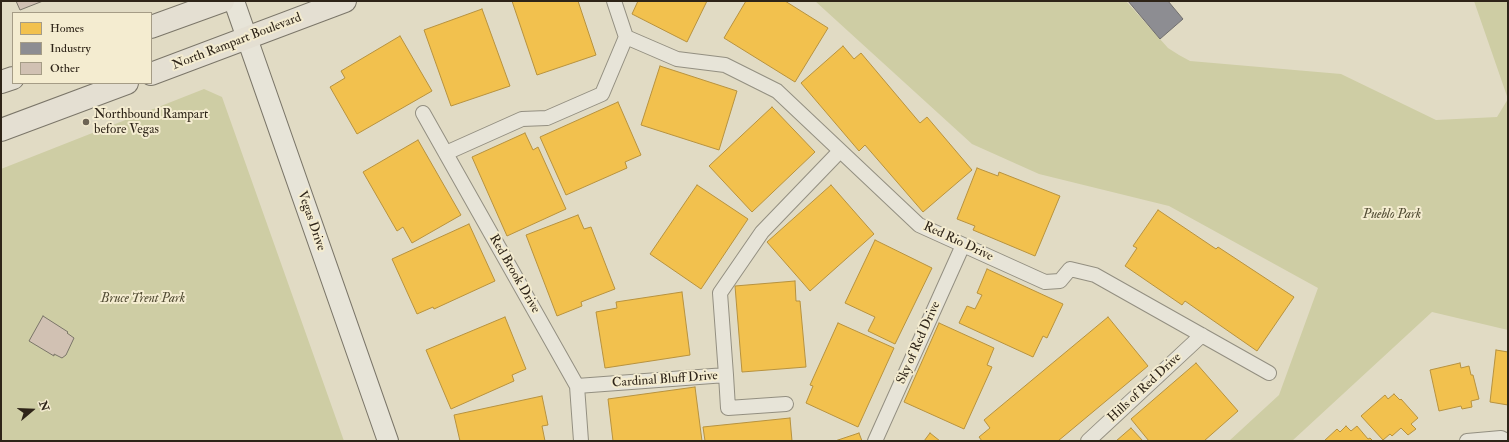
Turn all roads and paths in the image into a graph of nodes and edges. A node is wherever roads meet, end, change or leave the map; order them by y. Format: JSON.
{"nodes":[{"id":1,"x":224,"y":1,"type":"edge"},
{"id":2,"x":234,"y":1,"type":"edge"},
{"id":3,"x":345,"y":1,"type":"edge"},
{"id":4,"x":614,"y":1,"type":"edge"},
{"id":5,"x":152,"y":28,"type":"edge"},
{"id":6,"x":626,"y":37,"type":"junction"},
{"id":7,"x":247,"y":38,"type":"junction"},
{"id":8,"x":152,"y":74,"type":"edge"},
{"id":9,"x":12,"y":78,"type":"edge"},
{"id":10,"x":1,"y":82,"type":"edge"},
{"id":11,"x":124,"y":84,"type":"edge"},
{"id":12,"x":423,"y":113,"type":"dead end"},
{"id":13,"x":1,"y":130,"type":"edge"},
{"id":14,"x":840,"y":151,"type":"junction"},
{"id":15,"x":446,"y":153,"type":"junction"},
{"id":16,"x":963,"y":245,"type":"junction"},
{"id":17,"x":1202,"y":335,"type":"junction"},
{"id":18,"x":1269,"y":373,"type":"dead end"},
{"id":19,"x":726,"y":375,"type":"junction"},
{"id":20,"x":577,"y":386,"type":"junction"},
{"id":21,"x":786,"y":404,"type":"dead end"},
{"id":22,"x":1504,"y":440,"type":"edge"},
{"id":23,"x":388,"y":441,"type":"edge"},
{"id":24,"x":581,"y":441,"type":"edge"},
{"id":25,"x":875,"y":441,"type":"edge"},
{"id":26,"x":1088,"y":441,"type":"edge"},
{"id":27,"x":1467,"y":441,"type":"edge"}],
"edges":[{"from":1,"to":5,"type":"main road"},
{"from":2,"to":7,"type":"main road","name":"Vegas Drive"},
{"from":3,"to":7,"type":"main road","name":"North Rampart Boulevard"},
{"from":4,"to":6,"type":"street"},
{"from":6,"to":14,"type":"street","name":"Red Rio Drive"},
{"from":6,"to":15,"type":"street"},
{"from":7,"to":8,"type":"main road","name":"North Rampart Boulevard"},
{"from":7,"to":23,"type":"main road","name":"Vegas Drive"},
{"from":9,"to":10,"type":"main road"},
{"from":11,"to":13,"type":"main road"},
{"from":12,"to":15,"type":"street","name":"Red Brook Drive"},
{"from":14,"to":16,"type":"street","name":"Red Rio Drive"},
{"from":14,"to":19,"type":"street","name":"Cardinal Bluff Drive"},
{"from":15,"to":20,"type":"street","name":"Red Brook Drive"},
{"from":16,"to":17,"type":"street","name":"Red Rio Drive"},
{"from":16,"to":25,"type":"street","name":"Sky of Red Drive"},
{"from":17,"to":18,"type":"street","name":"Red Rio Drive"},
{"from":17,"to":26,"type":"street","name":"Hills of Red Drive"},
{"from":19,"to":20,"type":"street","name":"Cardinal Bluff Drive"},
{"from":19,"to":21,"type":"street"},
{"from":20,"to":24,"type":"street","name":"Red Brook Drive"},
{"from":22,"to":27,"type":"street"}]}
